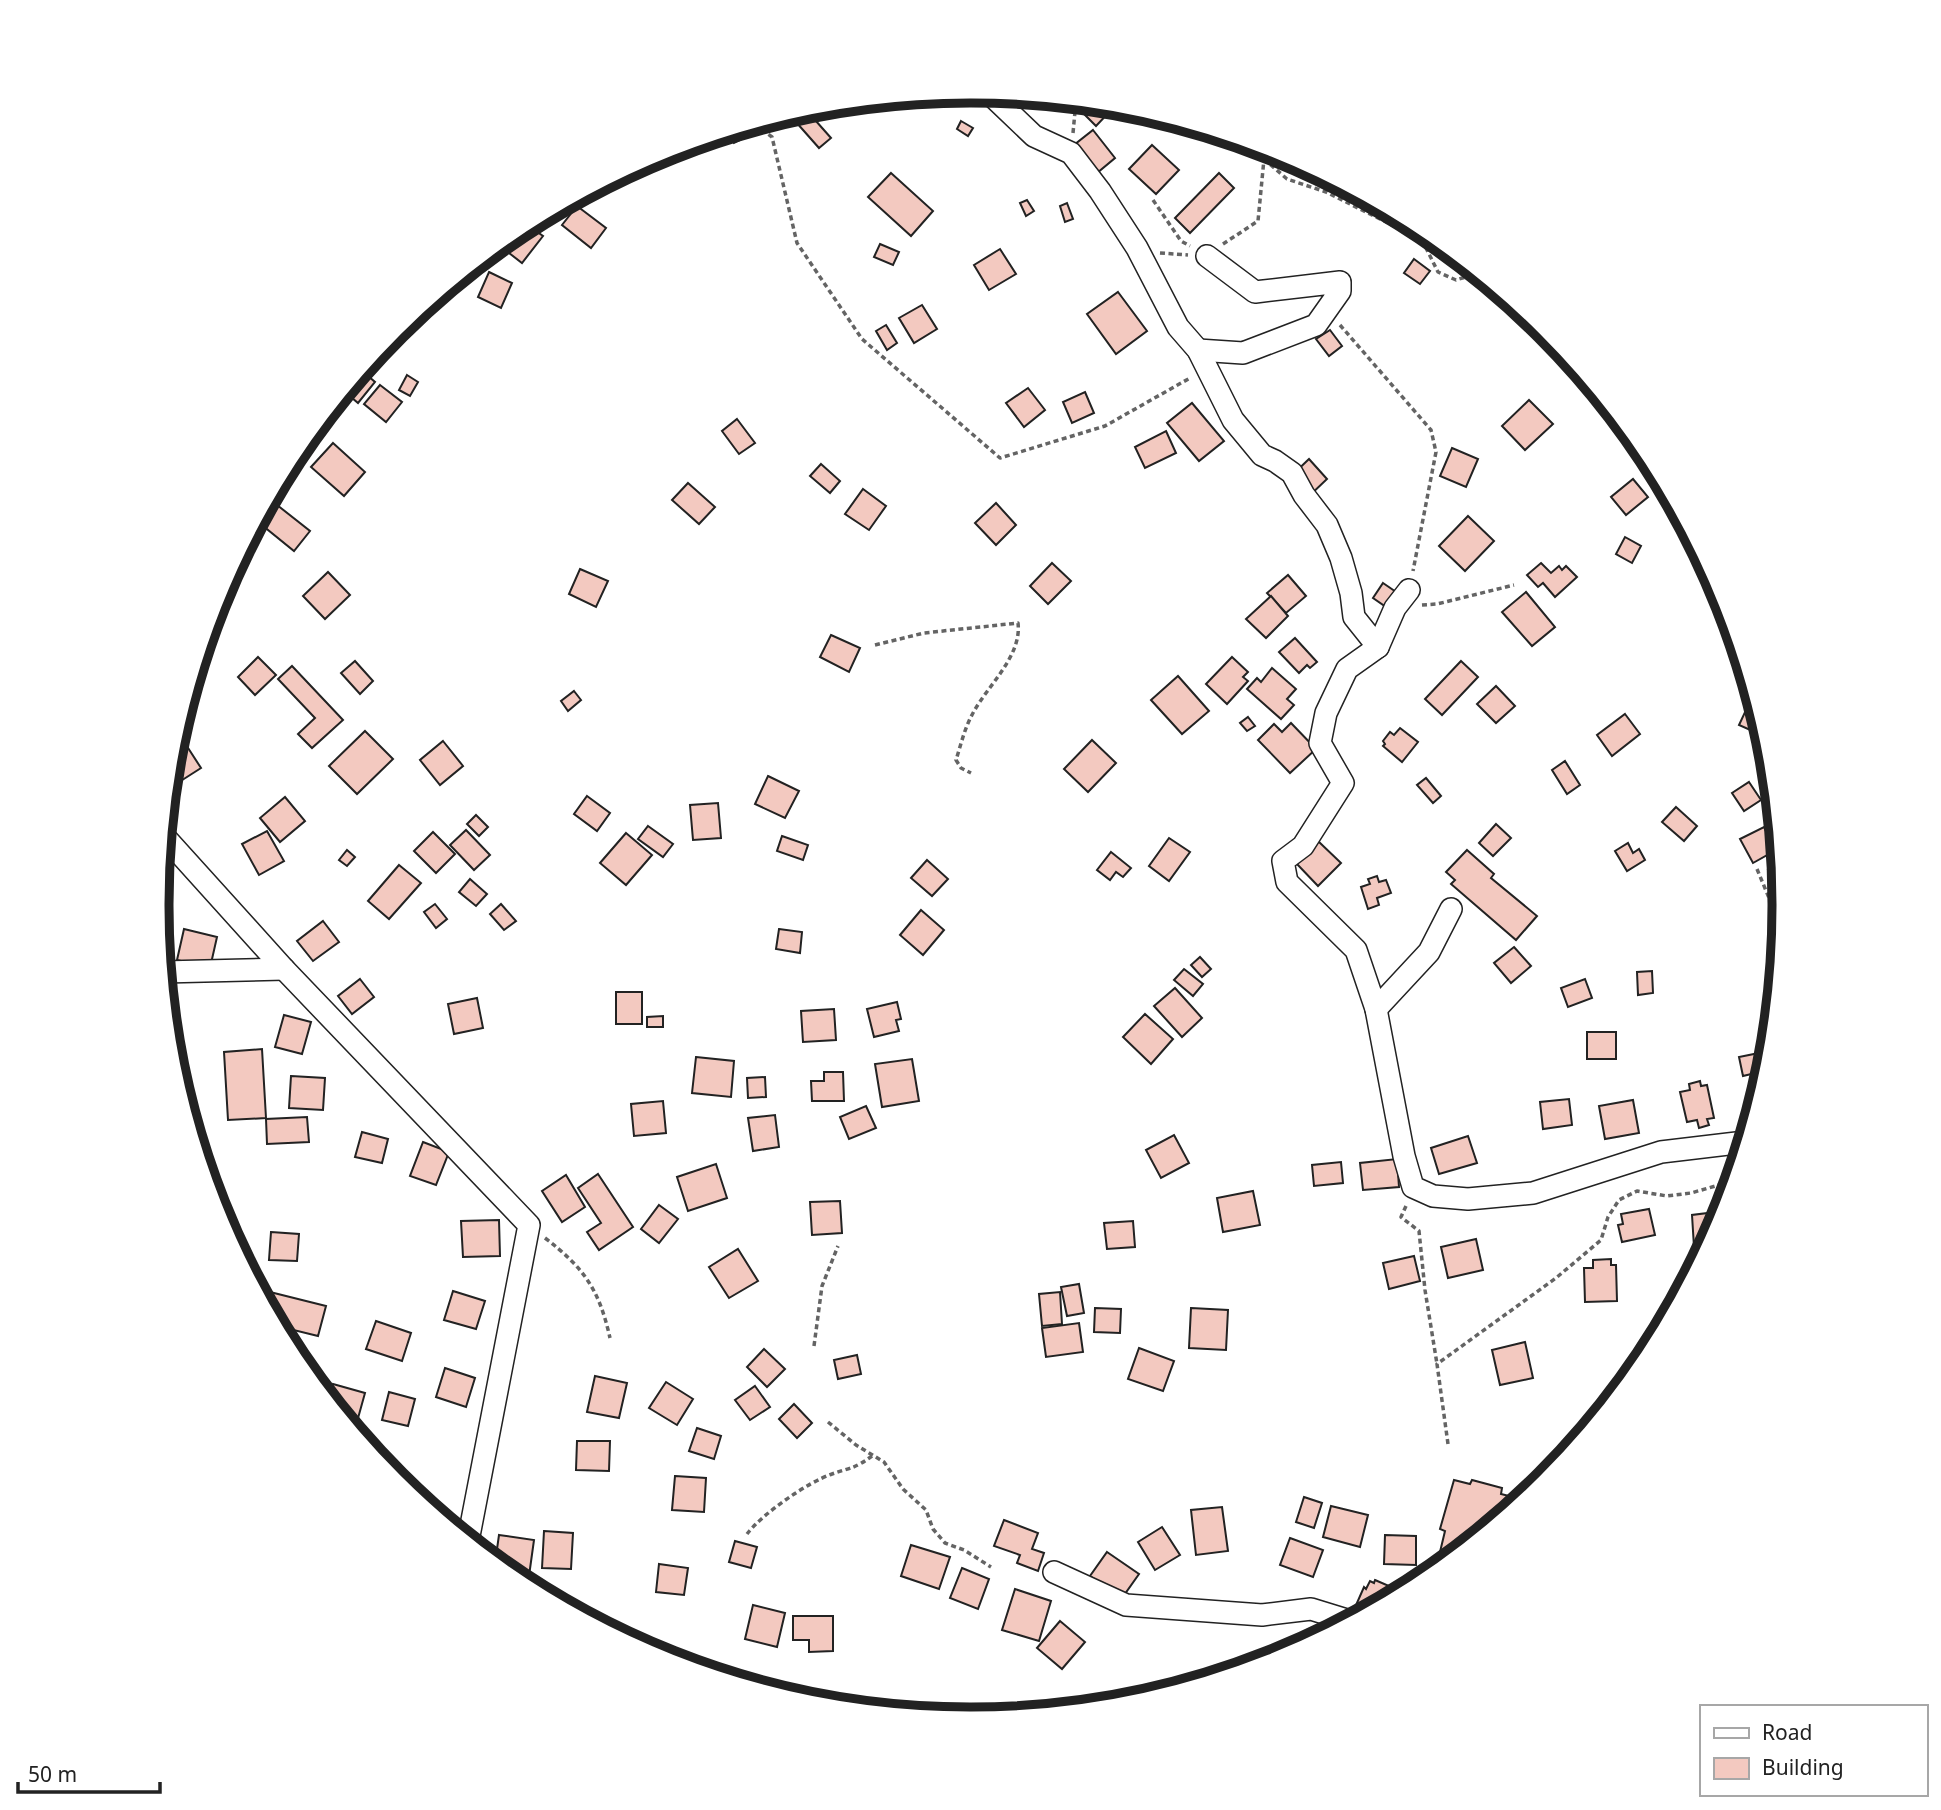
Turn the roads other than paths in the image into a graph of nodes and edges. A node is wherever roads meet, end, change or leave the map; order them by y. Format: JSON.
{"nodes":[{"id":1,"x":1001,"y":104,"type":"edge"},
{"id":2,"x":1207,"y":256,"type":"road end"},
{"id":3,"x":1203,"y":359,"type":"junction"},
{"id":4,"x":1409,"y":590,"type":"road end"},
{"id":5,"x":1377,"y":647,"type":"junction"},
{"id":6,"x":171,"y":844,"type":"edge"},
{"id":7,"x":1451,"y":909,"type":"dead end"},
{"id":8,"x":284,"y":969,"type":"junction"},
{"id":9,"x":172,"y":972,"type":"edge"},
{"id":10,"x":1376,"y":1009,"type":"junction"},
{"id":11,"x":1736,"y":1143,"type":"edge"},
{"id":12,"x":470,"y":1531,"type":"edge"},
{"id":13,"x":1054,"y":1572,"type":"dead end"},
{"id":14,"x":1338,"y":1617,"type":"edge"}],
"edges":[{"from":1,"to":3,"type":"street"},
{"from":2,"to":3,"type":"street"},
{"from":3,"to":5,"type":"street"},
{"from":4,"to":5,"type":"street"},
{"from":5,"to":10,"type":"street"},
{"from":6,"to":8,"type":"street"},
{"from":7,"to":10,"type":"street"},
{"from":8,"to":9,"type":"street"},
{"from":8,"to":12,"type":"street"},
{"from":10,"to":11,"type":"street"},
{"from":13,"to":14,"type":"street"}]}
